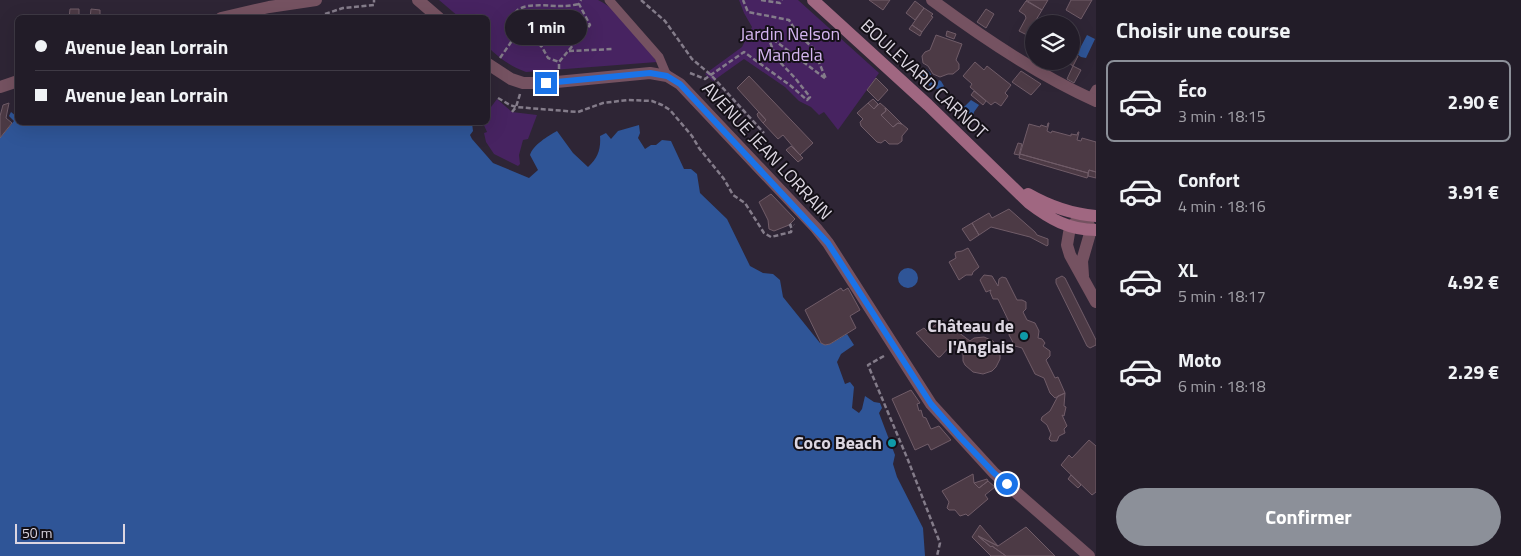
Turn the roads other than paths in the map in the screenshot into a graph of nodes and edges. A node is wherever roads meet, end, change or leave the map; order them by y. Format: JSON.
{"nodes":[{"id":1,"x":316,"y":0,"type":"edge"},
{"id":2,"x":418,"y":0,"type":"edge"},
{"id":3,"x":609,"y":0,"type":"edge"},
{"id":4,"x":813,"y":0,"type":"edge"},
{"id":5,"x":932,"y":0,"type":"edge"},
{"id":6,"x":234,"y":15,"type":"edge"},
{"id":7,"x":436,"y":15,"type":"edge"},
{"id":8,"x":490,"y":66,"type":"edge"},
{"id":9,"x":670,"y":77,"type":"junction"},
{"id":10,"x":15,"y":82,"type":"edge"},
{"id":11,"x":0,"y":87,"type":"edge"},
{"id":12,"x":1094,"y":96,"type":"edge"},
{"id":13,"x":1010,"y":184,"type":"junction"},
{"id":14,"x":1090,"y":216,"type":"edge"},
{"id":15,"x":1070,"y":227,"type":"junction"},
{"id":16,"x":1093,"y":230,"type":"edge"},
{"id":17,"x":1082,"y":276,"type":"junction"},
{"id":18,"x":1096,"y":302,"type":"edge"},
{"id":19,"x":1089,"y":556,"type":"edge"}],
"edges":[{"from":1,"to":6,"type":"street"},
{"from":2,"to":7,"type":"street"},
{"from":3,"to":9,"type":"lane"},
{"from":4,"to":13,"type":"main road","name":"BOULEVARD CARNOT"},
{"from":5,"to":12,"type":"street"},
{"from":8,"to":9,"type":"street"},
{"from":9,"to":19,"type":"street","name":"AVENUE JEAN LORRAIN"},
{"from":10,"to":11,"type":"street"},
{"from":13,"to":14,"type":"main road","name":"BOULEVARD CARNOT"},
{"from":13,"to":15,"type":"main road","name":"BOULEVARD CARNOT"},
{"from":14,"to":15,"type":"street"},
{"from":14,"to":16,"type":"street"},
{"from":15,"to":16,"type":"main road","name":"BOULEVARD CARNOT"},
{"from":15,"to":17,"type":"street"},
{"from":16,"to":17,"type":"street"},
{"from":17,"to":18,"type":"street"}]}
